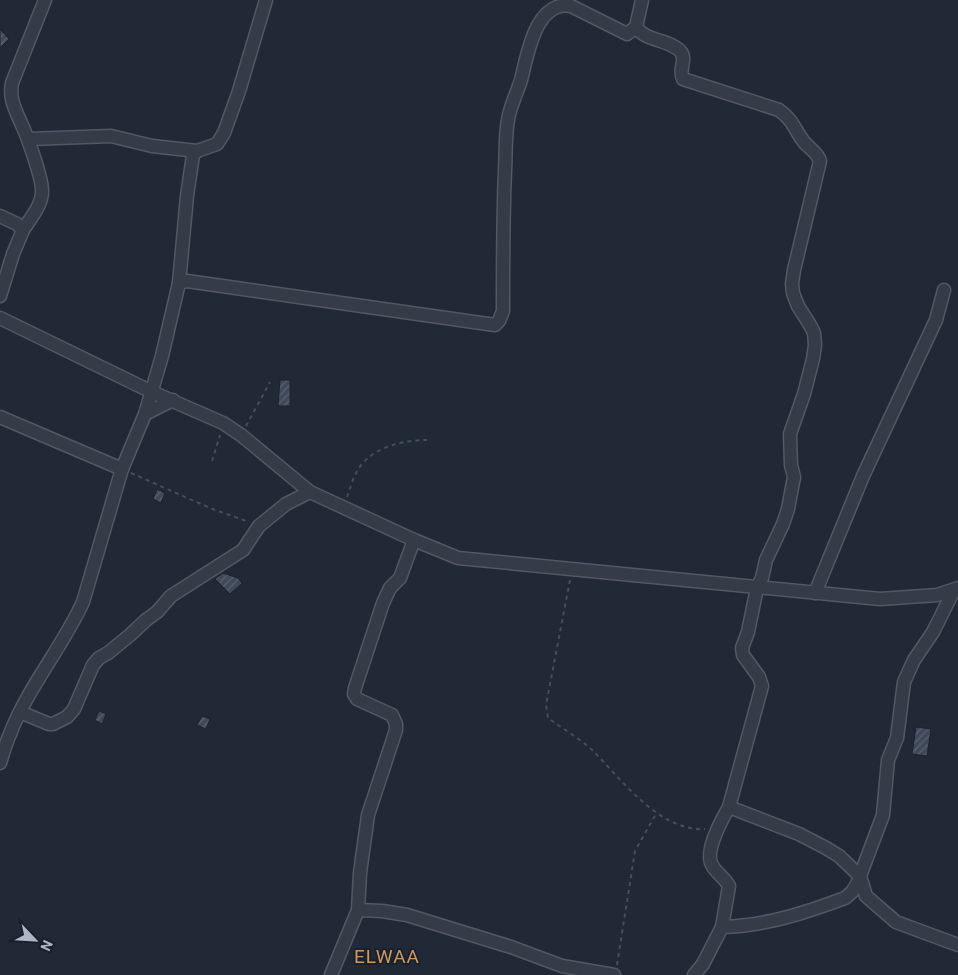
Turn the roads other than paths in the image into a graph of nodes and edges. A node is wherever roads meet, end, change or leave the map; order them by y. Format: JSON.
{"nodes":[{"id":1,"x":45,"y":0,"type":"edge"},
{"id":2,"x":266,"y":0,"type":"edge"},
{"id":3,"x":642,"y":0,"type":"edge"},
{"id":4,"x":636,"y":27,"type":"junction"},
{"id":5,"x":29,"y":140,"type":"junction"},
{"id":6,"x":197,"y":151,"type":"junction"},
{"id":7,"x":0,"y":216,"type":"edge"},
{"id":8,"x":23,"y":230,"type":"junction"},
{"id":9,"x":179,"y":283,"type":"junction"},
{"id":10,"x":944,"y":290,"type":"dead end"},
{"id":11,"x":0,"y":296,"type":"edge"},
{"id":12,"x":0,"y":318,"type":"edge"},
{"id":13,"x":152,"y":392,"type":"junction"},
{"id":14,"x":173,"y":400,"type":"junction"},
{"id":15,"x":145,"y":414,"type":"junction"},
{"id":16,"x":0,"y":417,"type":"edge"},
{"id":17,"x":122,"y":469,"type":"junction"},
{"id":18,"x":310,"y":492,"type":"junction"},
{"id":19,"x":414,"y":540,"type":"junction"},
{"id":20,"x":757,"y":588,"type":"junction"},
{"id":21,"x":956,"y":589,"type":"edge"},
{"id":22,"x":815,"y":593,"type":"junction"},
{"id":23,"x":20,"y":712,"type":"junction"},
{"id":24,"x":0,"y":763,"type":"edge"},
{"id":25,"x":729,"y":807,"type":"junction"},
{"id":26,"x":860,"y":876,"type":"junction"},
{"id":27,"x":358,"y":910,"type":"junction"},
{"id":28,"x":722,"y":927,"type":"junction"},
{"id":29,"x":958,"y":945,"type":"edge"},
{"id":30,"x":615,"y":970,"type":"edge"},
{"id":31,"x":697,"y":974,"type":"edge"},
{"id":32,"x":331,"y":975,"type":"edge"}],
"edges":[{"from":1,"to":5,"type":"street"},
{"from":2,"to":6,"type":"street"},
{"from":3,"to":4,"type":"street"},
{"from":4,"to":9,"type":"street"},
{"from":4,"to":20,"type":"street"},
{"from":5,"to":6,"type":"street"},
{"from":5,"to":8,"type":"street"},
{"from":6,"to":9,"type":"street"},
{"from":7,"to":8,"type":"street"},
{"from":8,"to":11,"type":"street"},
{"from":9,"to":13,"type":"street"},
{"from":10,"to":22,"type":"street"},
{"from":12,"to":13,"type":"street"},
{"from":13,"to":14,"type":"street"},
{"from":13,"to":15,"type":"street"},
{"from":14,"to":15,"type":"street"},
{"from":14,"to":18,"type":"street"},
{"from":15,"to":17,"type":"street"},
{"from":16,"to":17,"type":"street"},
{"from":17,"to":23,"type":"street"},
{"from":18,"to":19,"type":"street"},
{"from":18,"to":23,"type":"street"},
{"from":19,"to":20,"type":"street"},
{"from":19,"to":27,"type":"street"},
{"from":20,"to":22,"type":"street"},
{"from":20,"to":25,"type":"street"},
{"from":21,"to":22,"type":"street"},
{"from":21,"to":26,"type":"street"},
{"from":23,"to":24,"type":"street"},
{"from":25,"to":26,"type":"street"},
{"from":25,"to":28,"type":"street"},
{"from":26,"to":28,"type":"street"},
{"from":26,"to":29,"type":"street"},
{"from":27,"to":30,"type":"street"},
{"from":27,"to":32,"type":"street"},
{"from":28,"to":31,"type":"street"}]}
